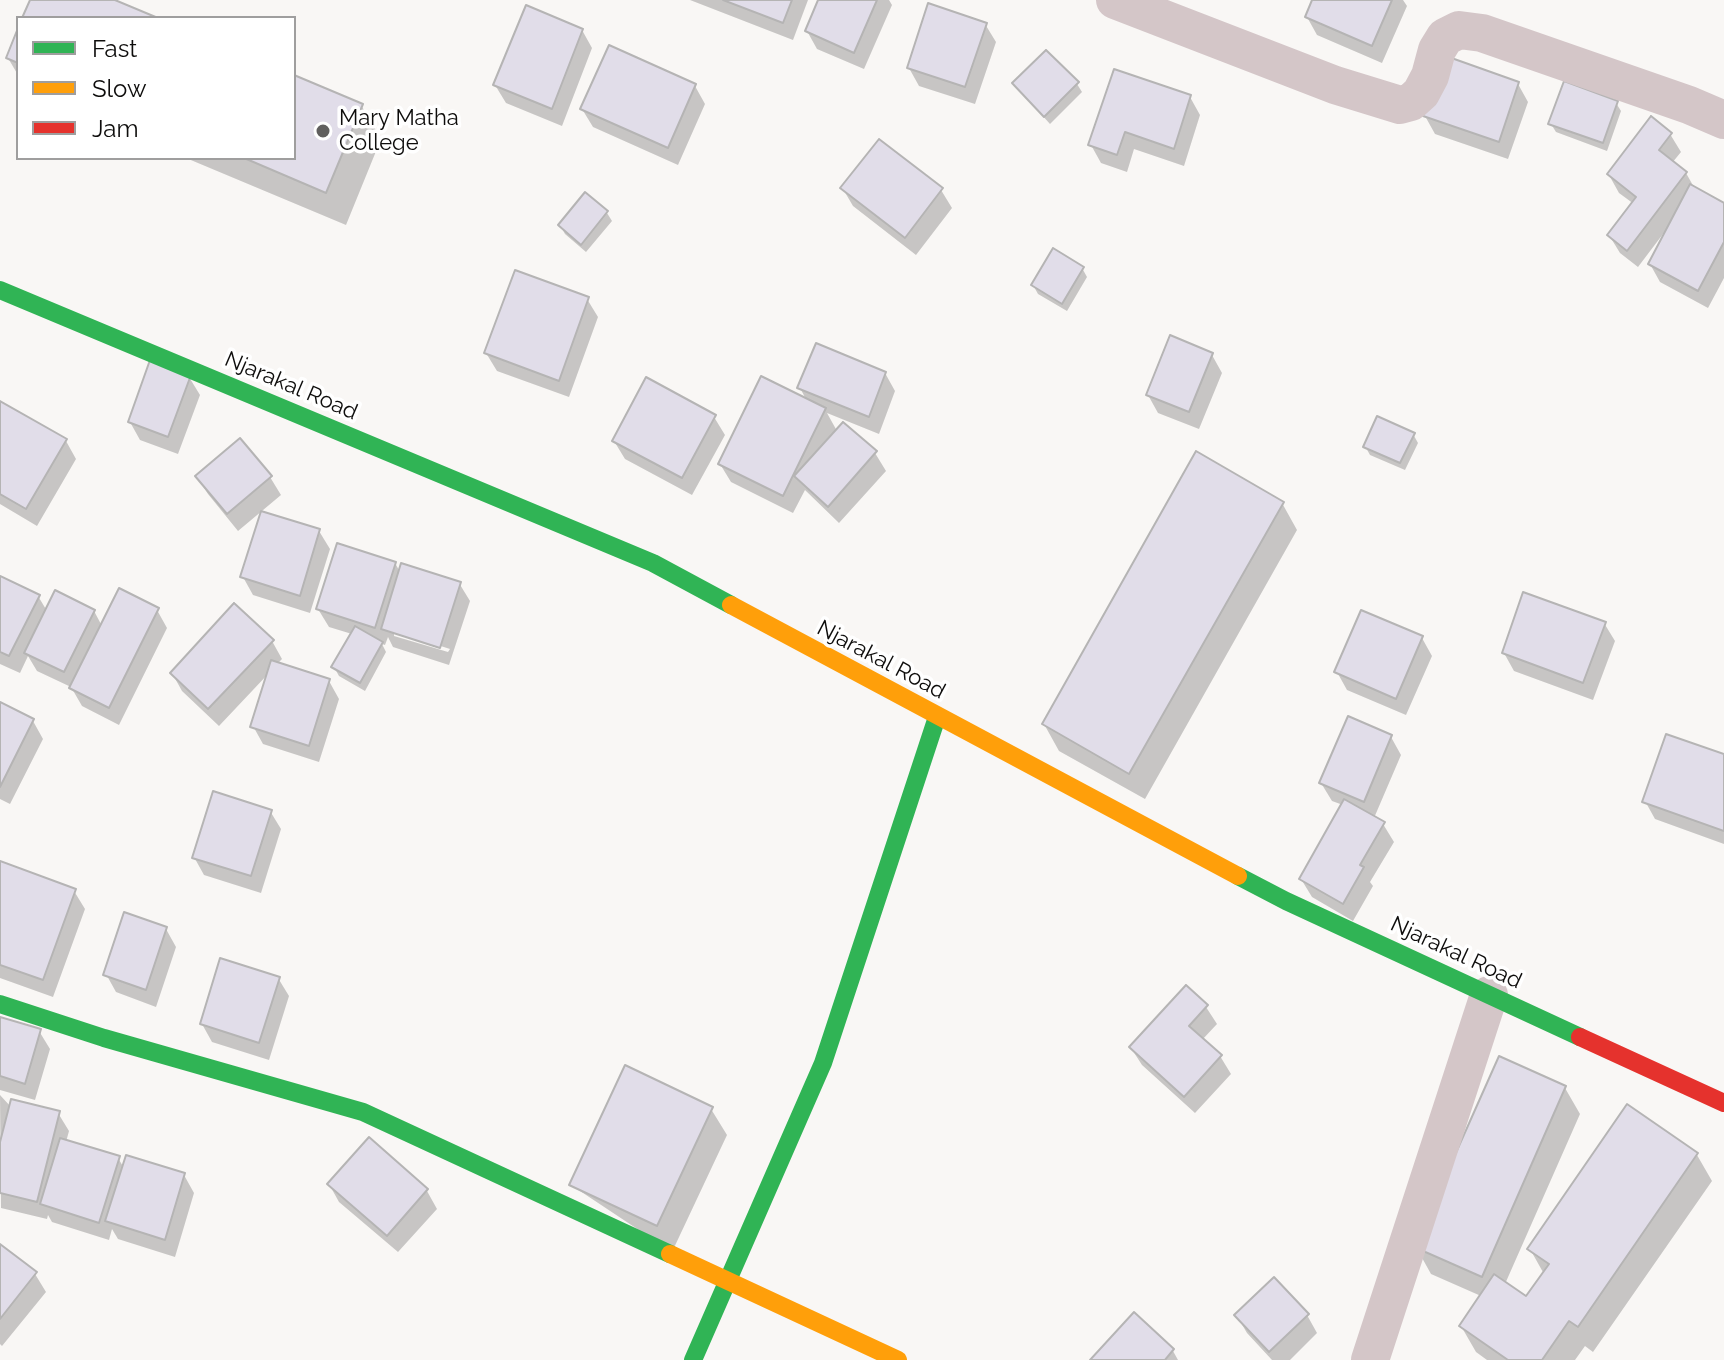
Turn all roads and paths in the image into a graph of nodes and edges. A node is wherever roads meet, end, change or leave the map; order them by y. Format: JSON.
{"nodes":[{"id":1,"x":1115,"y":0,"type":"edge"},
{"id":2,"x":1724,"y":120,"type":"edge"},
{"id":3,"x":0,"y":290,"type":"edge"},
{"id":4,"x":937,"y":717,"type":"junction"},
{"id":5,"x":1489,"y":995,"type":"junction"},
{"id":6,"x":0,"y":1004,"type":"edge"},
{"id":7,"x":1724,"y":1103,"type":"edge"},
{"id":8,"x":728,"y":1281,"type":"junction"},
{"id":9,"x":693,"y":1360,"type":"edge"},
{"id":10,"x":898,"y":1360,"type":"edge"},
{"id":11,"x":1370,"y":1360,"type":"edge"}],
"edges":[{"from":1,"to":2,"type":"street"},
{"from":3,"to":4,"type":"main road","name":"Njarakal Road"},
{"from":4,"to":5,"type":"main road","name":"Njarakal Road"},
{"from":4,"to":8,"type":"main road"},
{"from":5,"to":7,"type":"main road","name":"Njarakal Road"},
{"from":5,"to":11,"type":"street"},
{"from":6,"to":8,"type":"main road"},
{"from":8,"to":9,"type":"main road"},
{"from":8,"to":10,"type":"main road"}]}
